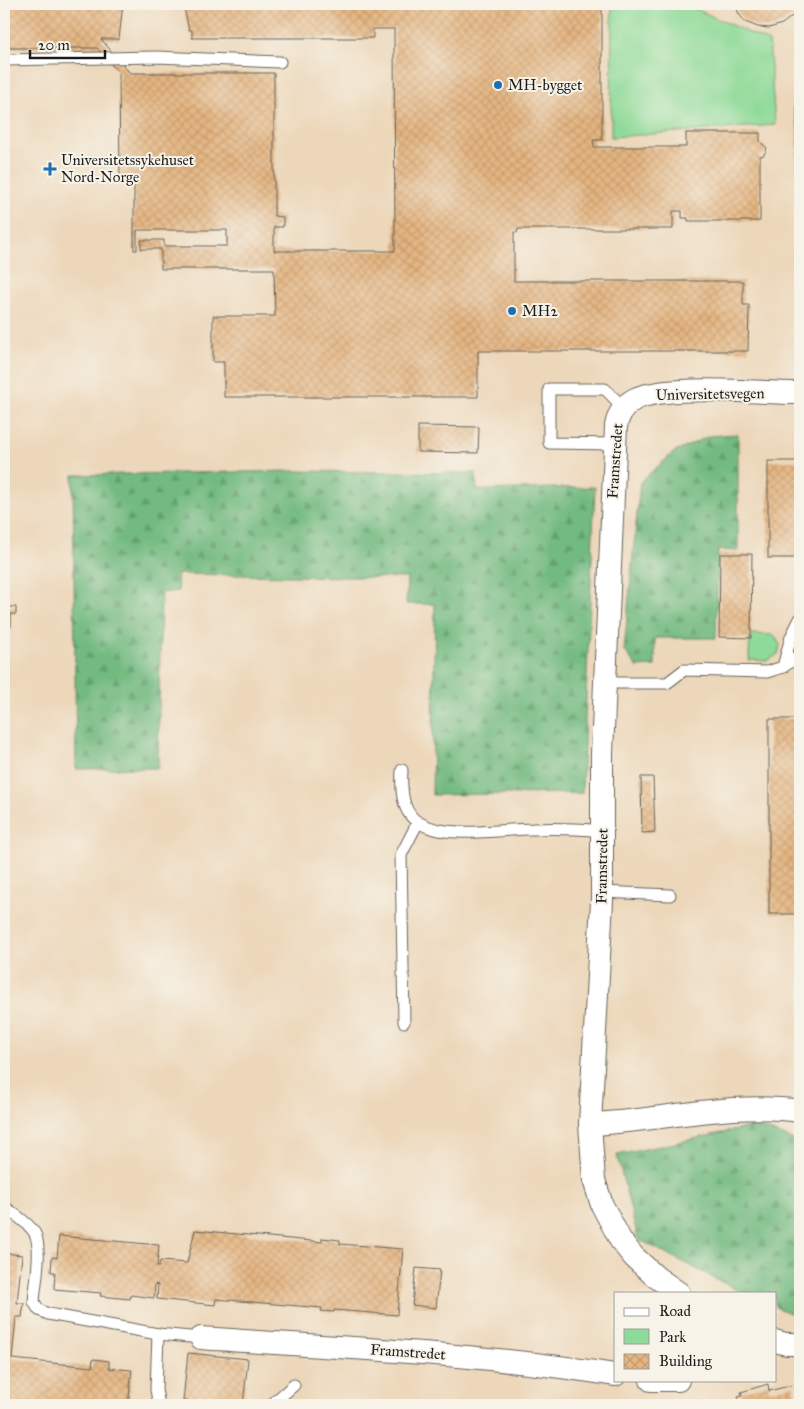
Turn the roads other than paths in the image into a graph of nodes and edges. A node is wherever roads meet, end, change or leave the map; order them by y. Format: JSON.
{"nodes":[{"id":1,"x":4,"y":60,"type":"edge"},
{"id":2,"x":280,"y":62,"type":"dead end"},
{"id":3,"x":800,"y":393,"type":"edge"},
{"id":4,"x":624,"y":408,"type":"junction"},
{"id":5,"x":614,"y":444,"type":"junction"},
{"id":6,"x":800,"y":619,"type":"edge"},
{"id":7,"x":800,"y":656,"type":"edge"},
{"id":8,"x":783,"y":666,"type":"junction"},
{"id":9,"x":606,"y":682,"type":"junction"},
{"id":10,"x":402,"y":770,"type":"dead end"},
{"id":11,"x":418,"y":822,"type":"junction"},
{"id":12,"x":602,"y":831,"type":"junction"},
{"id":13,"x":602,"y":892,"type":"junction"},
{"id":14,"x":670,"y":895,"type":"dead end"},
{"id":15,"x":404,"y":1022,"type":"dead end"},
{"id":16,"x":800,"y":1111,"type":"edge"},
{"id":17,"x":590,"y":1124,"type":"junction"},
{"id":18,"x":4,"y":1206,"type":"edge"},
{"id":19,"x":678,"y":1292,"type":"edge"},
{"id":20,"x":158,"y":1334,"type":"junction"},
{"id":21,"x":201,"y":1338,"type":"joint"},
{"id":22,"x":776,"y":1341,"type":"edge"},
{"id":23,"x":800,"y":1344,"type":"edge"},
{"id":24,"x":614,"y":1375,"type":"edge"},
{"id":25,"x":294,"y":1384,"type":"dead end"},
{"id":26,"x":159,"y":1405,"type":"edge"},
{"id":27,"x":271,"y":1405,"type":"edge"}],
"edges":[{"from":1,"to":2,"type":"lane"},
{"from":3,"to":4,"type":"street","name":"Universitetsvegen"},
{"from":4,"to":5,"type":"street","name":"Framstredet"},
{"from":4,"to":5,"type":"lane"},
{"from":5,"to":9,"type":"street","name":"Framstredet"},
{"from":6,"to":8,"type":"lane"},
{"from":7,"to":8,"type":"lane"},
{"from":8,"to":9,"type":"lane"},
{"from":9,"to":12,"type":"street","name":"Framstredet"},
{"from":10,"to":11,"type":"lane"},
{"from":11,"to":12,"type":"lane"},
{"from":11,"to":15,"type":"lane"},
{"from":12,"to":13,"type":"street","name":"Framstredet"},
{"from":13,"to":14,"type":"lane"},
{"from":13,"to":17,"type":"street","name":"Framstredet"},
{"from":16,"to":17,"type":"street"},
{"from":17,"to":19,"type":"street","name":"Framstredet"},
{"from":18,"to":20,"type":"lane"},
{"from":20,"to":21,"type":"lane"},
{"from":20,"to":26,"type":"lane"},
{"from":21,"to":24,"type":"street","name":"Framstredet"},
{"from":22,"to":23,"type":"street"},
{"from":25,"to":27,"type":"lane"}]}
